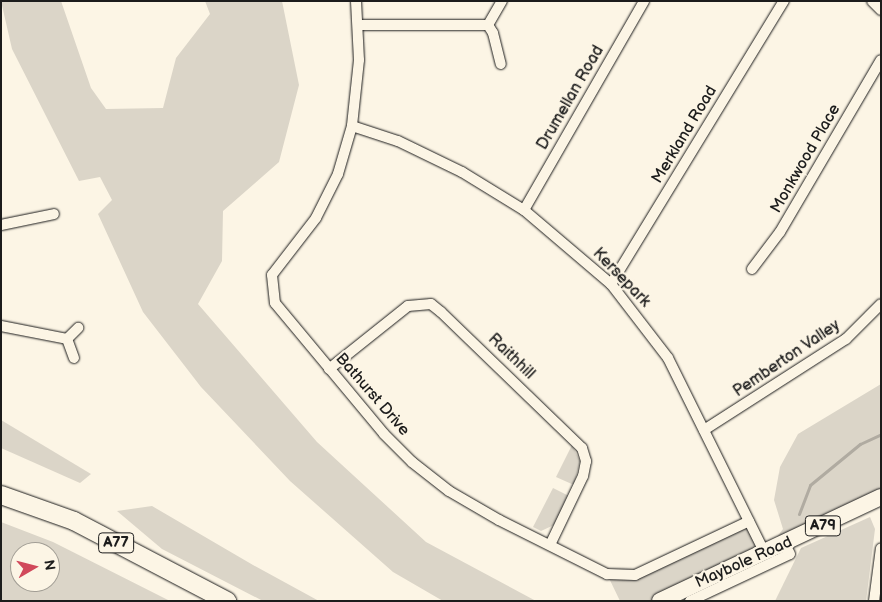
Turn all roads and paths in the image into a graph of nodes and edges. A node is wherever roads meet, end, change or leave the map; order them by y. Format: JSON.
{"nodes":[{"id":1,"x":356,"y":1,"type":"edge"},
{"id":2,"x":502,"y":1,"type":"edge"},
{"id":3,"x":644,"y":1,"type":"edge"},
{"id":4,"x":784,"y":1,"type":"edge"},
{"id":5,"x":872,"y":1,"type":"edge"},
{"id":6,"x":881,"y":10,"type":"edge"},
{"id":7,"x":358,"y":25,"type":"junction"},
{"id":8,"x":488,"y":25,"type":"junction"},
{"id":9,"x":881,"y":60,"type":"edge"},
{"id":10,"x":501,"y":64,"type":"dead end"},
{"id":11,"x":352,"y":126,"type":"junction"},
{"id":12,"x":524,"y":210,"type":"junction"},
{"id":13,"x":54,"y":214,"type":"dead end"},
{"id":14,"x":1,"y":225,"type":"edge"},
{"id":15,"x":752,"y":269,"type":"dead end"},
{"id":16,"x":611,"y":284,"type":"junction"},
{"id":17,"x":881,"y":304,"type":"edge"},
{"id":18,"x":1,"y":326,"type":"edge"},
{"id":19,"x":78,"y":328,"type":"dead end"},
{"id":20,"x":67,"y":339,"type":"junction"},
{"id":21,"x":74,"y":358,"type":"dead end"},
{"id":22,"x":329,"y":369,"type":"junction"},
{"id":23,"x":704,"y":430,"type":"junction"},
{"id":24,"x":1,"y":495,"type":"edge"},
{"id":25,"x":881,"y":496,"type":"edge"},
{"id":26,"x":749,"y":521,"type":"junction"},
{"id":27,"x":785,"y":544,"type":"junction"},
{"id":28,"x":550,"y":545,"type":"junction"},
{"id":29,"x":881,"y":548,"type":"edge"},
{"id":30,"x":765,"y":553,"type":"junction"},
{"id":31,"x":227,"y":601,"type":"edge"},
{"id":32,"x":660,"y":601,"type":"edge"},
{"id":33,"x":690,"y":601,"type":"edge"},
{"id":34,"x":874,"y":601,"type":"edge"}],
"edges":[{"from":1,"to":7,"type":"street","name":"Bathurst Drive"},
{"from":2,"to":8,"type":"street"},
{"from":3,"to":12,"type":"street","name":"Drumellan Road"},
{"from":4,"to":16,"type":"street","name":"Merkland Road"},
{"from":5,"to":6,"type":"street"},
{"from":7,"to":8,"type":"street"},
{"from":7,"to":11,"type":"street","name":"Bathurst Drive"},
{"from":8,"to":10,"type":"street"},
{"from":9,"to":15,"type":"street","name":"Monkwood Place"},
{"from":11,"to":12,"type":"street","name":"Kersepark"},
{"from":11,"to":22,"type":"street","name":"Bathurst Drive"},
{"from":12,"to":16,"type":"street","name":"Kersepark"},
{"from":13,"to":14,"type":"street"},
{"from":16,"to":23,"type":"street","name":"Kersepark"},
{"from":17,"to":23,"type":"street","name":"Pemberton Valley"},
{"from":18,"to":20,"type":"street"},
{"from":19,"to":20,"type":"street"},
{"from":20,"to":21,"type":"street"},
{"from":22,"to":28,"type":"street","name":"Bathurst Drive"},
{"from":22,"to":28,"type":"street","name":"Raithhill"},
{"from":23,"to":26,"type":"street","name":"Kersepark"},
{"from":24,"to":31,"type":"highway","number":"A77"},
{"from":25,"to":27,"type":"main road","name":"Maybole Road","number":"A79"},
{"from":26,"to":28,"type":"street","name":"Bathurst Drive"},
{"from":26,"to":30,"type":"street","name":"Kersepark"},
{"from":27,"to":30,"type":"main road","name":"Maybole Road","number":"A79"},
{"from":27,"to":33,"type":"street"},
{"from":29,"to":34,"type":"street"},
{"from":30,"to":32,"type":"main road","name":"Maybole Road","number":"A79"}]}
